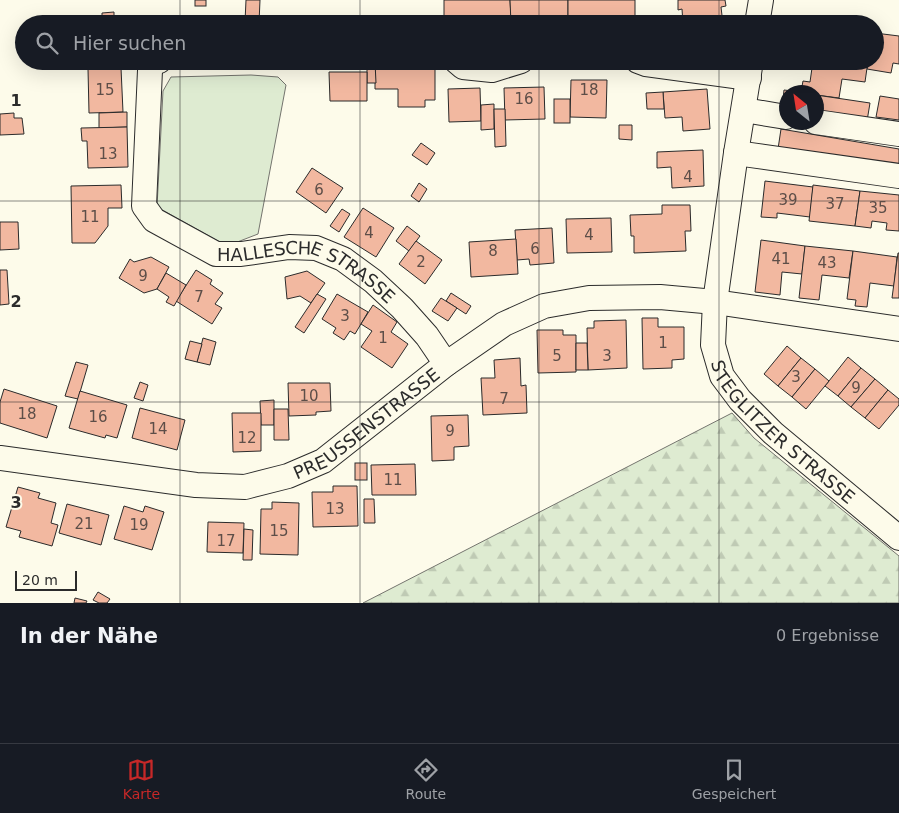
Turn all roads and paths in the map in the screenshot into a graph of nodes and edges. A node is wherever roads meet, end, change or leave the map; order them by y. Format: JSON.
{"nodes":[{"id":1,"x":761,"y":0,"type":"edge"},
{"id":2,"x":758,"y":15,"type":"edge"},
{"id":3,"x":150,"y":70,"type":"edge"},
{"id":4,"x":750,"y":70,"type":"edge"},
{"id":5,"x":744,"y":110,"type":"junction"},
{"id":6,"x":779,"y":116,"type":"edge"},
{"id":7,"x":824,"y":123,"type":"edge"},
{"id":8,"x":899,"y":134,"type":"edge"},
{"id":9,"x":736,"y":153,"type":"junction"},
{"id":10,"x":899,"y":176,"type":"edge"},
{"id":11,"x":716,"y":302,"type":"junction"},
{"id":12,"x":899,"y":329,"type":"edge"},
{"id":13,"x":446,"y":364,"type":"junction"},
{"id":14,"x":0,"y":458,"type":"edge"},
{"id":15,"x":899,"y":538,"type":"edge"}],
"edges":[{"from":1,"to":2,"type":"street"},
{"from":3,"to":13,"type":"street","name":"HALLESCHE STRASSE"},
{"from":4,"to":5,"type":"street","name":"STEGLITZER STRASSE"},
{"from":5,"to":6,"type":"street"},
{"from":5,"to":9,"type":"street","name":"STEGLITZER STRASSE"},
{"from":7,"to":8,"type":"street"},
{"from":9,"to":10,"type":"street"},
{"from":9,"to":11,"type":"street","name":"STEGLITZER STRASSE"},
{"from":11,"to":12,"type":"street","name":"PREUSSENSTRASSE"},
{"from":11,"to":13,"type":"street","name":"PREUSSENSTRASSE"},
{"from":11,"to":15,"type":"street","name":"STEGLITZER STRASSE"},
{"from":13,"to":14,"type":"street","name":"PREUSSENSTRASSE"}]}
